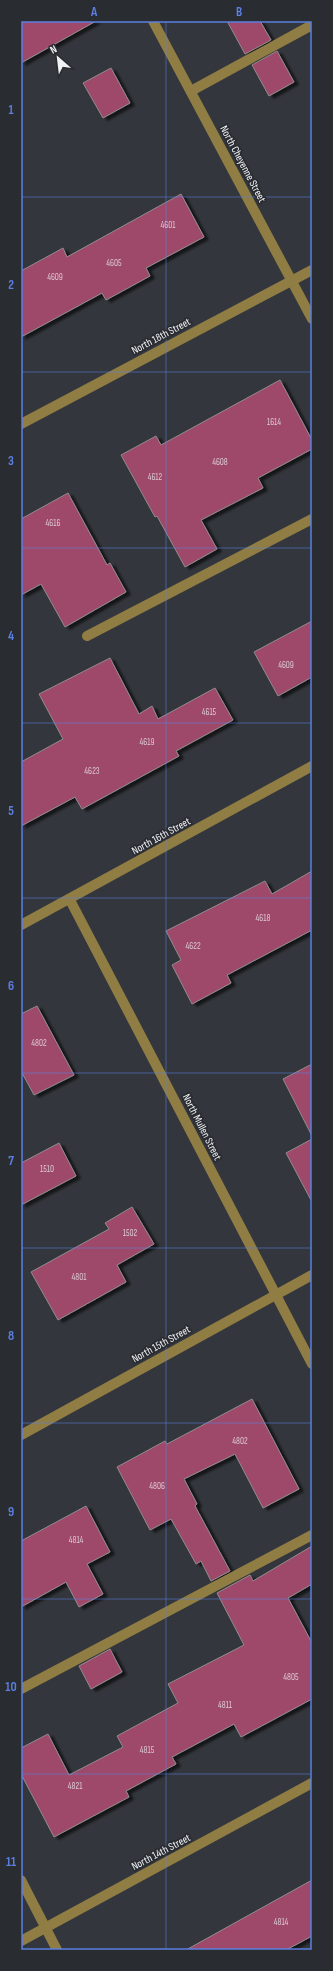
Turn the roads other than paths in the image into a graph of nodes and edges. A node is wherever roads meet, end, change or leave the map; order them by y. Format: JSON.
{"nodes":[{"id":1,"x":153,"y":21,"type":"edge"},
{"id":2,"x":312,"y":25,"type":"edge"},
{"id":3,"x":190,"y":91,"type":"junction"},
{"id":4,"x":312,"y":270,"type":"edge"},
{"id":5,"x":292,"y":281,"type":"junction"},
{"id":6,"x":312,"y":319,"type":"edge"},
{"id":7,"x":21,"y":424,"type":"edge"},
{"id":8,"x":312,"y":519,"type":"edge"},
{"id":9,"x":87,"y":636,"type":"dead end"},
{"id":10,"x":312,"y":766,"type":"edge"},
{"id":11,"x":70,"y":900,"type":"junction"},
{"id":12,"x":21,"y":925,"type":"edge"},
{"id":13,"x":312,"y":1274,"type":"edge"},
{"id":14,"x":275,"y":1294,"type":"junction"},
{"id":15,"x":312,"y":1364,"type":"edge"},
{"id":16,"x":21,"y":1435,"type":"edge"},
{"id":17,"x":312,"y":1535,"type":"edge"},
{"id":18,"x":21,"y":1689,"type":"edge"},
{"id":19,"x":312,"y":1783,"type":"edge"},
{"id":20,"x":21,"y":1880,"type":"edge"},
{"id":21,"x":46,"y":1928,"type":"junction"},
{"id":22,"x":21,"y":1941,"type":"edge"},
{"id":23,"x":57,"y":1950,"type":"edge"}],
"edges":[{"from":1,"to":3,"type":"street","name":"North Cheyenne Street"},
{"from":2,"to":3,"type":"street"},
{"from":3,"to":5,"type":"street","name":"North Cheyenne Street"},
{"from":4,"to":5,"type":"street","name":"North 18th Street"},
{"from":5,"to":6,"type":"street","name":"North Cheyenne Street"},
{"from":5,"to":7,"type":"street","name":"North 18th Street"},
{"from":8,"to":9,"type":"street"},
{"from":10,"to":11,"type":"street","name":"North 16th Street"},
{"from":11,"to":12,"type":"street","name":"North 16th Street"},
{"from":11,"to":14,"type":"street","name":"North Mullen Street"},
{"from":13,"to":14,"type":"street","name":"North 15th Street"},
{"from":14,"to":15,"type":"street","name":"North Mullen Street"},
{"from":14,"to":16,"type":"street","name":"North 15th Street"},
{"from":17,"to":18,"type":"street"},
{"from":19,"to":21,"type":"street","name":"North 14th Street"},
{"from":20,"to":21,"type":"street"},
{"from":21,"to":22,"type":"street","name":"North 14th Street"},
{"from":21,"to":23,"type":"street"}]}
